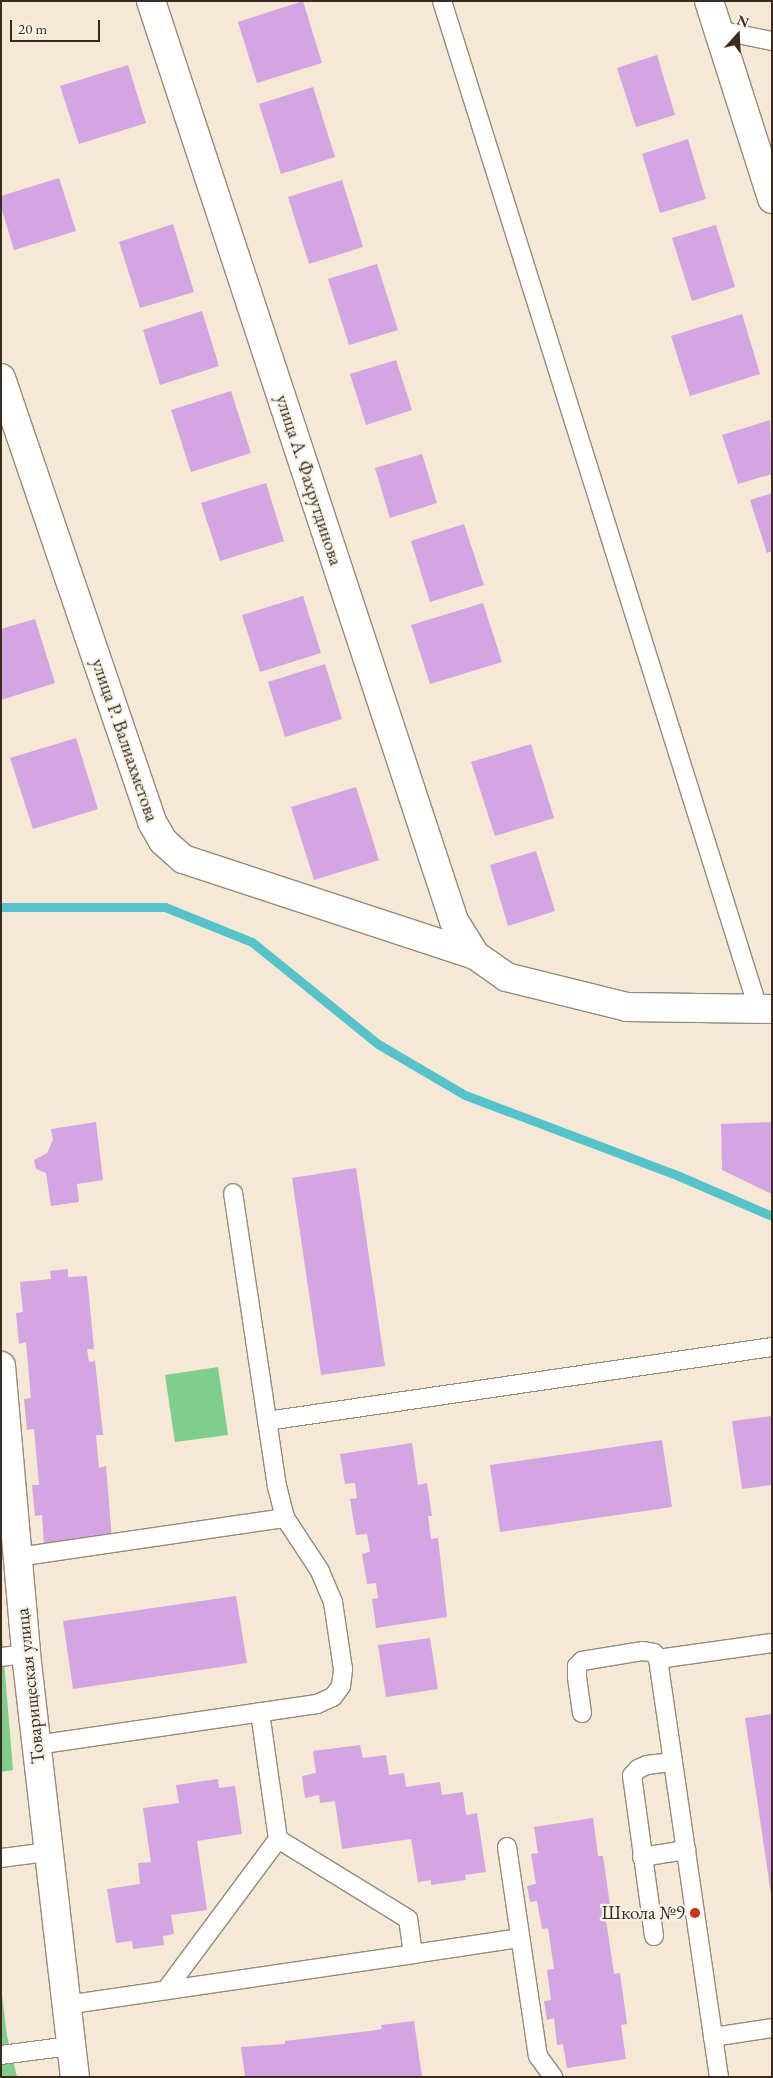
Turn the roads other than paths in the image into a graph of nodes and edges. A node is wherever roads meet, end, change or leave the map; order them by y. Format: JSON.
{"nodes":[{"id":1,"x":151,"y":1,"type":"edge"},
{"id":2,"x":442,"y":1,"type":"edge"},
{"id":3,"x":709,"y":1,"type":"edge"},
{"id":4,"x":718,"y":30,"type":"junction"},
{"id":5,"x":772,"y":41,"type":"edge"},
{"id":6,"x":772,"y":199,"type":"edge"},
{"id":7,"x":1,"y":378,"type":"edge"},
{"id":8,"x":475,"y":955,"type":"junction"},
{"id":9,"x":765,"y":1009,"type":"edge"},
{"id":10,"x":233,"y":1193,"type":"dead end"},
{"id":11,"x":772,"y":1348,"type":"edge"},
{"id":12,"x":1,"y":1366,"type":"edge"},
{"id":13,"x":266,"y":1422,"type":"junction"},
{"id":14,"x":5,"y":1464,"type":"edge"},
{"id":15,"x":285,"y":1518,"type":"junction"},
{"id":16,"x":17,"y":1557,"type":"junction"},
{"id":17,"x":772,"y":1643,"type":"edge"},
{"id":18,"x":13,"y":1656,"type":"edge"},
{"id":19,"x":658,"y":1659,"type":"junction"},
{"id":20,"x":260,"y":1712,"type":"junction"},
{"id":21,"x":582,"y":1713,"type":"dead end"},
{"id":22,"x":36,"y":1745,"type":"junction"},
{"id":23,"x":673,"y":1762,"type":"junction"},
{"id":24,"x":278,"y":1839,"type":"junction"},
{"id":25,"x":507,"y":1846,"type":"dead end"},
{"id":26,"x":686,"y":1850,"type":"junction"},
{"id":27,"x":48,"y":1852,"type":"junction"},
{"id":28,"x":642,"y":1857,"type":"junction"},
{"id":29,"x":1,"y":1858,"type":"edge"},
{"id":30,"x":654,"y":1936,"type":"dead end"},
{"id":31,"x":520,"y":1938,"type":"junction"},
{"id":32,"x":413,"y":1954,"type":"junction"},
{"id":33,"x":166,"y":1990,"type":"junction"},
{"id":34,"x":65,"y":2005,"type":"junction"},
{"id":35,"x":772,"y":2028,"type":"edge"},
{"id":36,"x":713,"y":2037,"type":"junction"},
{"id":37,"x":70,"y":2046,"type":"junction"},
{"id":38,"x":1,"y":2055,"type":"edge"},
{"id":39,"x":75,"y":2077,"type":"edge"},
{"id":40,"x":553,"y":2077,"type":"edge"},
{"id":41,"x":719,"y":2077,"type":"edge"}],
"edges":[{"from":1,"to":8,"type":"street","name":"улица А. Фахрутдинова"},
{"from":2,"to":9,"type":"lane"},
{"from":3,"to":4,"type":"street"},
{"from":4,"to":5,"type":"lane"},
{"from":4,"to":6,"type":"street"},
{"from":7,"to":8,"type":"street","name":"улица Р. Валиахметова"},
{"from":8,"to":9,"type":"street"},
{"from":10,"to":13,"type":"lane"},
{"from":11,"to":13,"type":"lane"},
{"from":12,"to":14,"type":"street","name":"Товарищеская улица"},
{"from":13,"to":15,"type":"lane"},
{"from":14,"to":16,"type":"street","name":"Товарищеская улица"},
{"from":15,"to":16,"type":"lane"},
{"from":15,"to":20,"type":"lane"},
{"from":16,"to":18,"type":"street","name":"Товарищеская улица"},
{"from":17,"to":19,"type":"lane"},
{"from":18,"to":22,"type":"street","name":"Товарищеская улица"},
{"from":19,"to":21,"type":"lane"},
{"from":19,"to":23,"type":"lane"},
{"from":20,"to":22,"type":"lane"},
{"from":20,"to":24,"type":"lane"},
{"from":22,"to":27,"type":"street","name":"Товарищеская улица"},
{"from":23,"to":26,"type":"lane"},
{"from":23,"to":28,"type":"lane"},
{"from":24,"to":32,"type":"lane"},
{"from":24,"to":33,"type":"lane"},
{"from":25,"to":31,"type":"lane"},
{"from":26,"to":28,"type":"lane"},
{"from":26,"to":36,"type":"lane"},
{"from":27,"to":29,"type":"lane"},
{"from":27,"to":34,"type":"street","name":"Товарищеская улица"},
{"from":28,"to":30,"type":"lane"},
{"from":31,"to":32,"type":"lane"},
{"from":31,"to":40,"type":"lane"},
{"from":32,"to":33,"type":"lane"},
{"from":33,"to":34,"type":"lane"},
{"from":34,"to":37,"type":"street","name":"Товарищеская улица"},
{"from":35,"to":36,"type":"lane"},
{"from":36,"to":41,"type":"lane"},
{"from":37,"to":38,"type":"lane"},
{"from":37,"to":39,"type":"street","name":"Товарищеская улица"}]}
